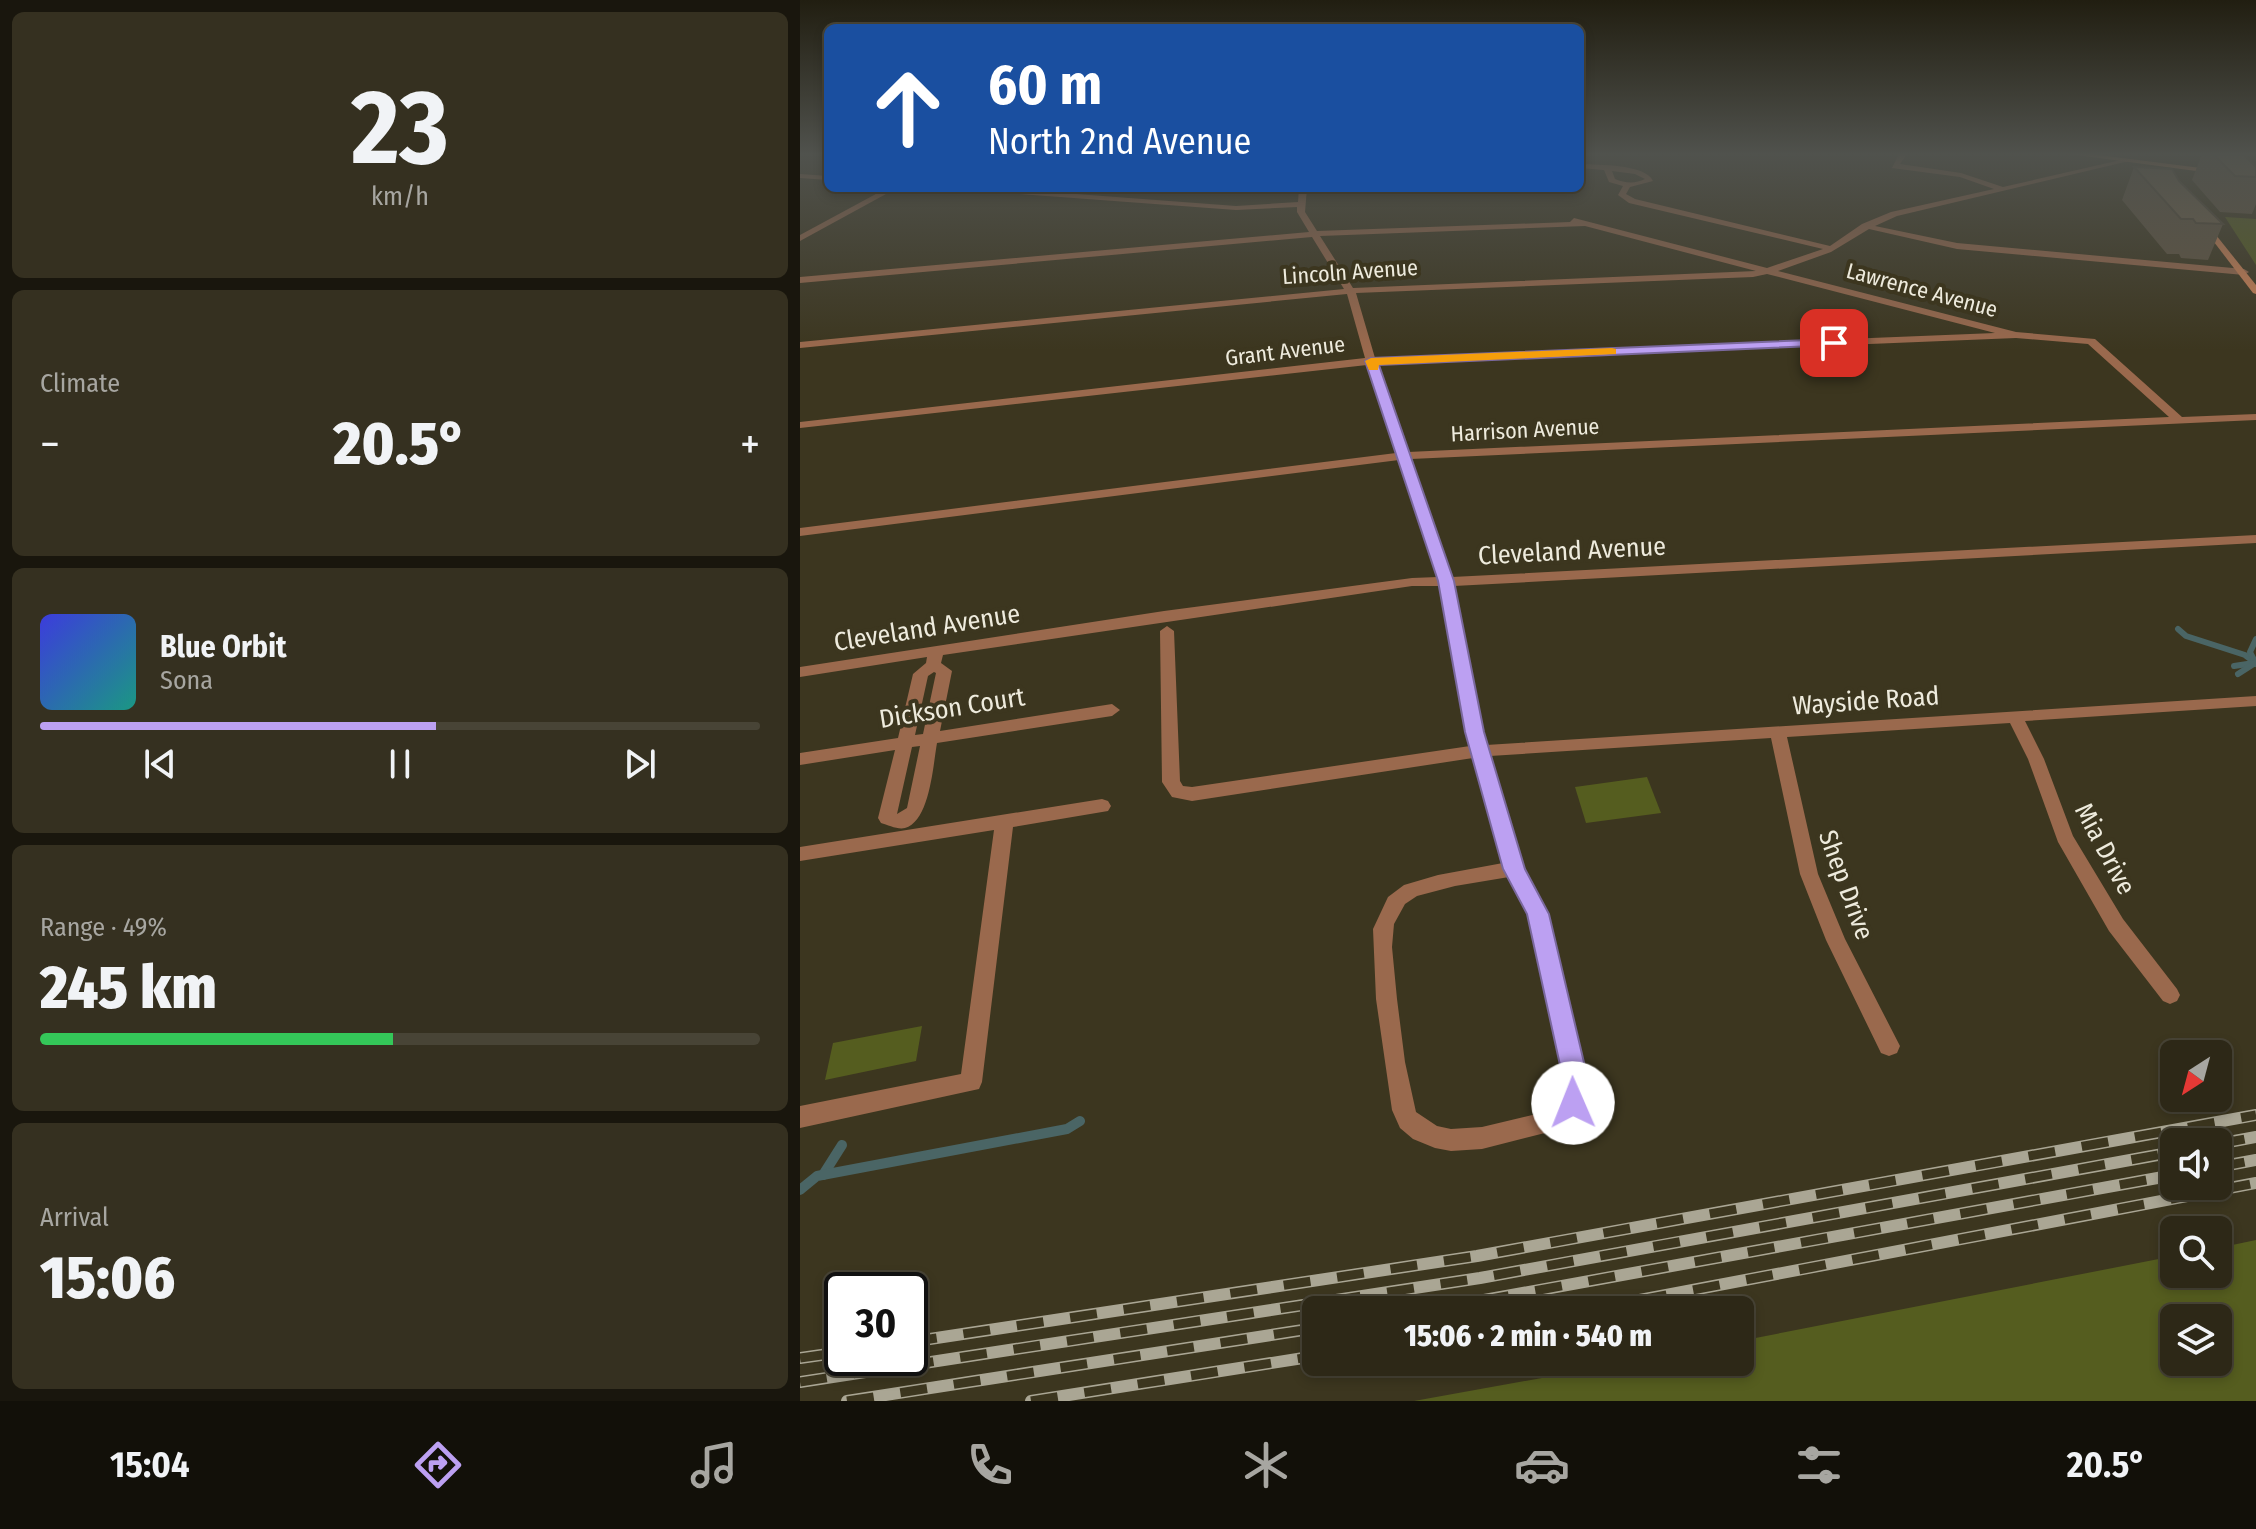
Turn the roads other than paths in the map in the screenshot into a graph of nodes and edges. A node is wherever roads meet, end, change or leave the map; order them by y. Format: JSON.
{"nodes":[{"id":1,"x":835,"y":219,"type":"edge"},
{"id":2,"x":1306,"y":219,"type":"edge"},
{"id":3,"x":1708,"y":219,"type":"edge"},
{"id":4,"x":1881,"y":219,"type":"edge"},
{"id":5,"x":2200,"y":219,"type":"edge"},
{"id":6,"x":1865,"y":226,"type":"junction"},
{"id":7,"x":1315,"y":234,"type":"junction"},
{"id":8,"x":800,"y":238,"type":"edge"},
{"id":9,"x":1830,"y":249,"type":"junction"},
{"id":10,"x":1769,"y":271,"type":"junction"},
{"id":11,"x":2244,"y":272,"type":"junction"},
{"id":12,"x":800,"y":280,"type":"edge"},
{"id":13,"x":1350,"y":291,"type":"junction"},
{"id":14,"x":2256,"y":291,"type":"edge"},
{"id":15,"x":2016,"y":335,"type":"junction"},
{"id":16,"x":800,"y":345,"type":"edge"},
{"id":17,"x":1371,"y":361,"type":"junction"},
{"id":18,"x":2256,"y":417,"type":"edge"},
{"id":19,"x":2179,"y":420,"type":"junction"},
{"id":20,"x":800,"y":425,"type":"edge"},
{"id":21,"x":1403,"y":456,"type":"junction"},
{"id":22,"x":800,"y":532,"type":"edge"},
{"id":23,"x":2256,"y":539,"type":"edge"},
{"id":24,"x":1446,"y":581,"type":"junction"},
{"id":25,"x":1167,"y":631,"type":"dead end"},
{"id":26,"x":934,"y":658,"type":"junction"},
{"id":27,"x":800,"y":672,"type":"edge"},
{"id":28,"x":2254,"y":706,"type":"edge"},
{"id":29,"x":1112,"y":710,"type":"dead end"},
{"id":30,"x":2015,"y":717,"type":"junction"},
{"id":31,"x":1778,"y":733,"type":"junction"},
{"id":32,"x":931,"y":738,"type":"junction"},
{"id":33,"x":905,"y":742,"type":"junction"},
{"id":34,"x":1480,"y":751,"type":"junction"},
{"id":35,"x":800,"y":759,"type":"edge"},
{"id":36,"x":1102,"y":806,"type":"dead end"},
{"id":37,"x":1004,"y":824,"type":"junction"},
{"id":38,"x":901,"y":829,"type":"junction"},
{"id":39,"x":800,"y":854,"type":"edge"},
{"id":40,"x":1514,"y":869,"type":"junction"},
{"id":41,"x":2170,"y":995,"type":"dead end"},
{"id":42,"x":1889,"y":1046,"type":"dead end"},
{"id":43,"x":800,"y":1117,"type":"edge"}],
"edges":[{"from":1,"to":8,"type":"street"},
{"from":2,"to":7,"type":"street"},
{"from":3,"to":9,"type":"street"},
{"from":4,"to":6,"type":"street","name":"Lincoln Avenue"},
{"from":5,"to":11,"type":"street"},
{"from":6,"to":9,"type":"street","name":"Lincoln Avenue"},
{"from":6,"to":11,"type":"street"},
{"from":7,"to":10,"type":"street","name":"Lawrence Avenue"},
{"from":7,"to":12,"type":"street","name":"Lawrence Avenue"},
{"from":7,"to":13,"type":"street"},
{"from":9,"to":10,"type":"street","name":"Lincoln Avenue"},
{"from":10,"to":13,"type":"street","name":"Lincoln Avenue"},
{"from":10,"to":15,"type":"street","name":"Lawrence Avenue"},
{"from":11,"to":14,"type":"street"},
{"from":13,"to":16,"type":"street","name":"Lincoln Avenue"},
{"from":13,"to":17,"type":"street"},
{"from":15,"to":17,"type":"street","name":"Grant Avenue"},
{"from":15,"to":19,"type":"street","name":"Lawrence Avenue"},
{"from":17,"to":20,"type":"street","name":"Grant Avenue"},
{"from":17,"to":21,"type":"street"},
{"from":18,"to":19,"type":"street","name":"Harrison Avenue"},
{"from":19,"to":21,"type":"street","name":"Harrison Avenue"},
{"from":21,"to":22,"type":"street","name":"Harrison Avenue"},
{"from":21,"to":24,"type":"street"},
{"from":23,"to":24,"type":"street","name":"Cleveland Avenue"},
{"from":24,"to":26,"type":"street","name":"Cleveland Avenue"},
{"from":24,"to":34,"type":"street"},
{"from":25,"to":34,"type":"street","name":"Wayside Road"},
{"from":26,"to":27,"type":"street","name":"Cleveland Avenue"},
{"from":26,"to":32,"type":"street"},
{"from":26,"to":33,"type":"street"},
{"from":28,"to":30,"type":"street","name":"Wayside Road"},
{"from":29,"to":32,"type":"street","name":"Dickson Court"},
{"from":30,"to":31,"type":"street","name":"Wayside Road"},
{"from":30,"to":41,"type":"street","name":"Mia Drive"},
{"from":31,"to":34,"type":"street","name":"Wayside Road"},
{"from":31,"to":42,"type":"street","name":"Shep Drive"},
{"from":32,"to":33,"type":"street","name":"Dickson Court"},
{"from":32,"to":38,"type":"street"},
{"from":33,"to":35,"type":"street","name":"Dickson Court"},
{"from":33,"to":38,"type":"street"},
{"from":34,"to":40,"type":"street"},
{"from":36,"to":37,"type":"street"},
{"from":37,"to":38,"type":"street"},
{"from":37,"to":43,"type":"street"},
{"from":38,"to":39,"type":"street"},
{"from":40,"to":40,"type":"street"}]}
